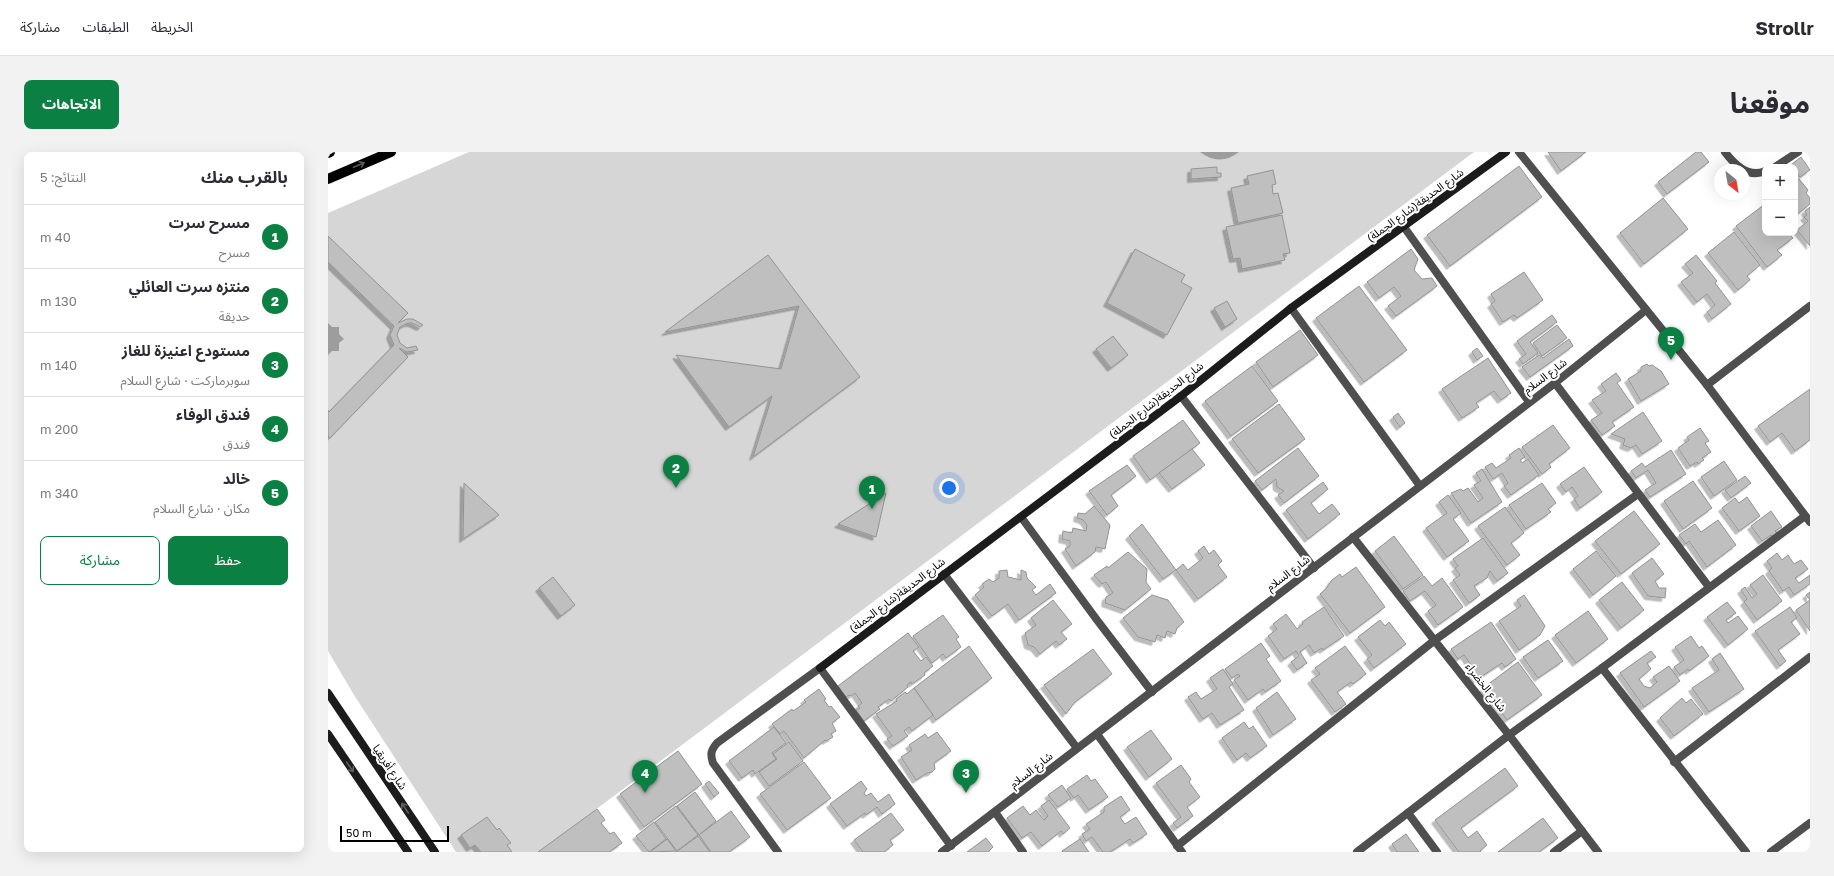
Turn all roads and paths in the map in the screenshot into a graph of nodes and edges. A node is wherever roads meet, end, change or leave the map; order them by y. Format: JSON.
{"nodes":[{"id":1,"x":391,"y":152,"type":"edge"},
{"id":2,"x":1506,"y":152,"type":"edge"},
{"id":3,"x":1519,"y":152,"type":"edge"},
{"id":4,"x":1725,"y":152,"type":"edge"},
{"id":5,"x":1798,"y":152,"type":"edge"},
{"id":6,"x":1780,"y":164,"type":"edge"},
{"id":7,"x":1762,"y":172,"type":"edge"},
{"id":8,"x":328,"y":178,"type":"edge"},
{"id":9,"x":1404,"y":227,"type":"junction"},
{"id":10,"x":1810,"y":306,"type":"edge"},
{"id":11,"x":1291,"y":308,"type":"junction"},
{"id":12,"x":1646,"y":310,"type":"junction"},
{"id":13,"x":1555,"y":383,"type":"junction"},
{"id":14,"x":1707,"y":385,"type":"junction"},
{"id":15,"x":1181,"y":396,"type":"junction"},
{"id":16,"x":1529,"y":402,"type":"junction"},
{"id":17,"x":1420,"y":486,"type":"junction"},
{"id":18,"x":1638,"y":494,"type":"junction"},
{"id":19,"x":1021,"y":516,"type":"junction"},
{"id":20,"x":1808,"y":519,"type":"edge"},
{"id":21,"x":1354,"y":537,"type":"junction"},
{"id":22,"x":1314,"y":568,"type":"junction"},
{"id":23,"x":944,"y":574,"type":"junction"},
{"id":24,"x":1709,"y":587,"type":"junction"},
{"id":25,"x":1435,"y":640,"type":"junction"},
{"id":26,"x":1810,"y":657,"type":"edge"},
{"id":27,"x":820,"y":668,"type":"junction"},
{"id":28,"x":1602,"y":668,"type":"junction"},
{"id":29,"x":1152,"y":692,"type":"junction"},
{"id":30,"x":328,"y":693,"type":"edge"},
{"id":31,"x":328,"y":734,"type":"edge"},
{"id":32,"x":1097,"y":734,"type":"junction"},
{"id":33,"x":1509,"y":735,"type":"junction"},
{"id":34,"x":1077,"y":748,"type":"junction"},
{"id":35,"x":1674,"y":762,"type":"junction"},
{"id":36,"x":995,"y":812,"type":"junction"},
{"id":37,"x":1408,"y":813,"type":"junction"},
{"id":38,"x":1810,"y":823,"type":"edge"},
{"id":39,"x":1582,"y":830,"type":"junction"},
{"id":40,"x":951,"y":846,"type":"junction"},
{"id":41,"x":1180,"y":849,"type":"edge"},
{"id":42,"x":408,"y":852,"type":"edge"},
{"id":43,"x":434,"y":852,"type":"edge"},
{"id":44,"x":778,"y":852,"type":"edge"},
{"id":45,"x":942,"y":852,"type":"edge"},
{"id":46,"x":1023,"y":852,"type":"edge"},
{"id":47,"x":1357,"y":852,"type":"edge"},
{"id":48,"x":1437,"y":852,"type":"edge"},
{"id":49,"x":1554,"y":852,"type":"edge"},
{"id":50,"x":1598,"y":852,"type":"edge"},
{"id":51,"x":1746,"y":852,"type":"edge"},
{"id":52,"x":1771,"y":852,"type":"edge"}],
"edges":[{"from":8,"to":1,"type":"main road","one_way":true},
{"from":2,"to":9,"type":"street","name":"شارع الحديقة(شارع الجملة)"},
{"from":3,"to":12,"type":"street"},
{"from":4,"to":7,"type":"street"},
{"from":5,"to":6,"type":"street"},
{"from":9,"to":11,"type":"street","name":"شارع الحديقة(شارع الجملة)"},
{"from":9,"to":16,"type":"street"},
{"from":10,"to":14,"type":"street"},
{"from":11,"to":15,"type":"street","name":"شارع الحديقة(شارع الجملة)"},
{"from":11,"to":17,"type":"street"},
{"from":12,"to":13,"type":"street","name":"شارع السلام"},
{"from":12,"to":14,"type":"street"},
{"from":13,"to":16,"type":"street","name":"شارع السلام"},
{"from":13,"to":18,"type":"street"},
{"from":14,"to":20,"type":"street"},
{"from":15,"to":19,"type":"street","name":"شارع الحديقة(شارع الجملة)"},
{"from":15,"to":22,"type":"street"},
{"from":16,"to":17,"type":"street","name":"شارع السلام"},
{"from":17,"to":21,"type":"street","name":"شارع السلام"},
{"from":18,"to":24,"type":"street"},
{"from":18,"to":25,"type":"street"},
{"from":19,"to":23,"type":"street","name":"شارع الحديقة(شارع الجملة)"},
{"from":19,"to":29,"type":"street"},
{"from":20,"to":24,"type":"street"},
{"from":21,"to":22,"type":"street","name":"شارع السلام"},
{"from":21,"to":25,"type":"street","name":"شارع الخضراء"},
{"from":22,"to":29,"type":"street","name":"شارع السلام"},
{"from":23,"to":27,"type":"street","name":"شارع الحديقة(شارع الجملة)"},
{"from":23,"to":34,"type":"street"},
{"from":24,"to":28,"type":"street"},
{"from":25,"to":33,"type":"street","name":"شارع الخضراء"},
{"from":25,"to":41,"type":"street"},
{"from":26,"to":35,"type":"street"},
{"from":27,"to":40,"type":"street"},
{"from":27,"to":44,"type":"street"},
{"from":28,"to":33,"type":"street"},
{"from":28,"to":35,"type":"street"},
{"from":29,"to":32,"type":"street","name":"شارع السلام"},
{"from":43,"to":30,"type":"street","name":"شارع أفريقيا","one_way":true},
{"from":31,"to":42,"type":"street","one_way":true},
{"from":32,"to":34,"type":"street","name":"شارع السلام"},
{"from":32,"to":41,"type":"street"},
{"from":33,"to":37,"type":"street"},
{"from":33,"to":39,"type":"street","name":"شارع الخضراء"},
{"from":34,"to":36,"type":"street","name":"شارع السلام"},
{"from":35,"to":51,"type":"street"},
{"from":36,"to":40,"type":"street","name":"شارع السلام"},
{"from":36,"to":46,"type":"street"},
{"from":37,"to":47,"type":"street"},
{"from":37,"to":48,"type":"street"},
{"from":38,"to":52,"type":"street"},
{"from":39,"to":49,"type":"street"},
{"from":39,"to":50,"type":"street","name":"شارع الخضراء"},
{"from":40,"to":45,"type":"street","name":"شارع السلام"}]}
